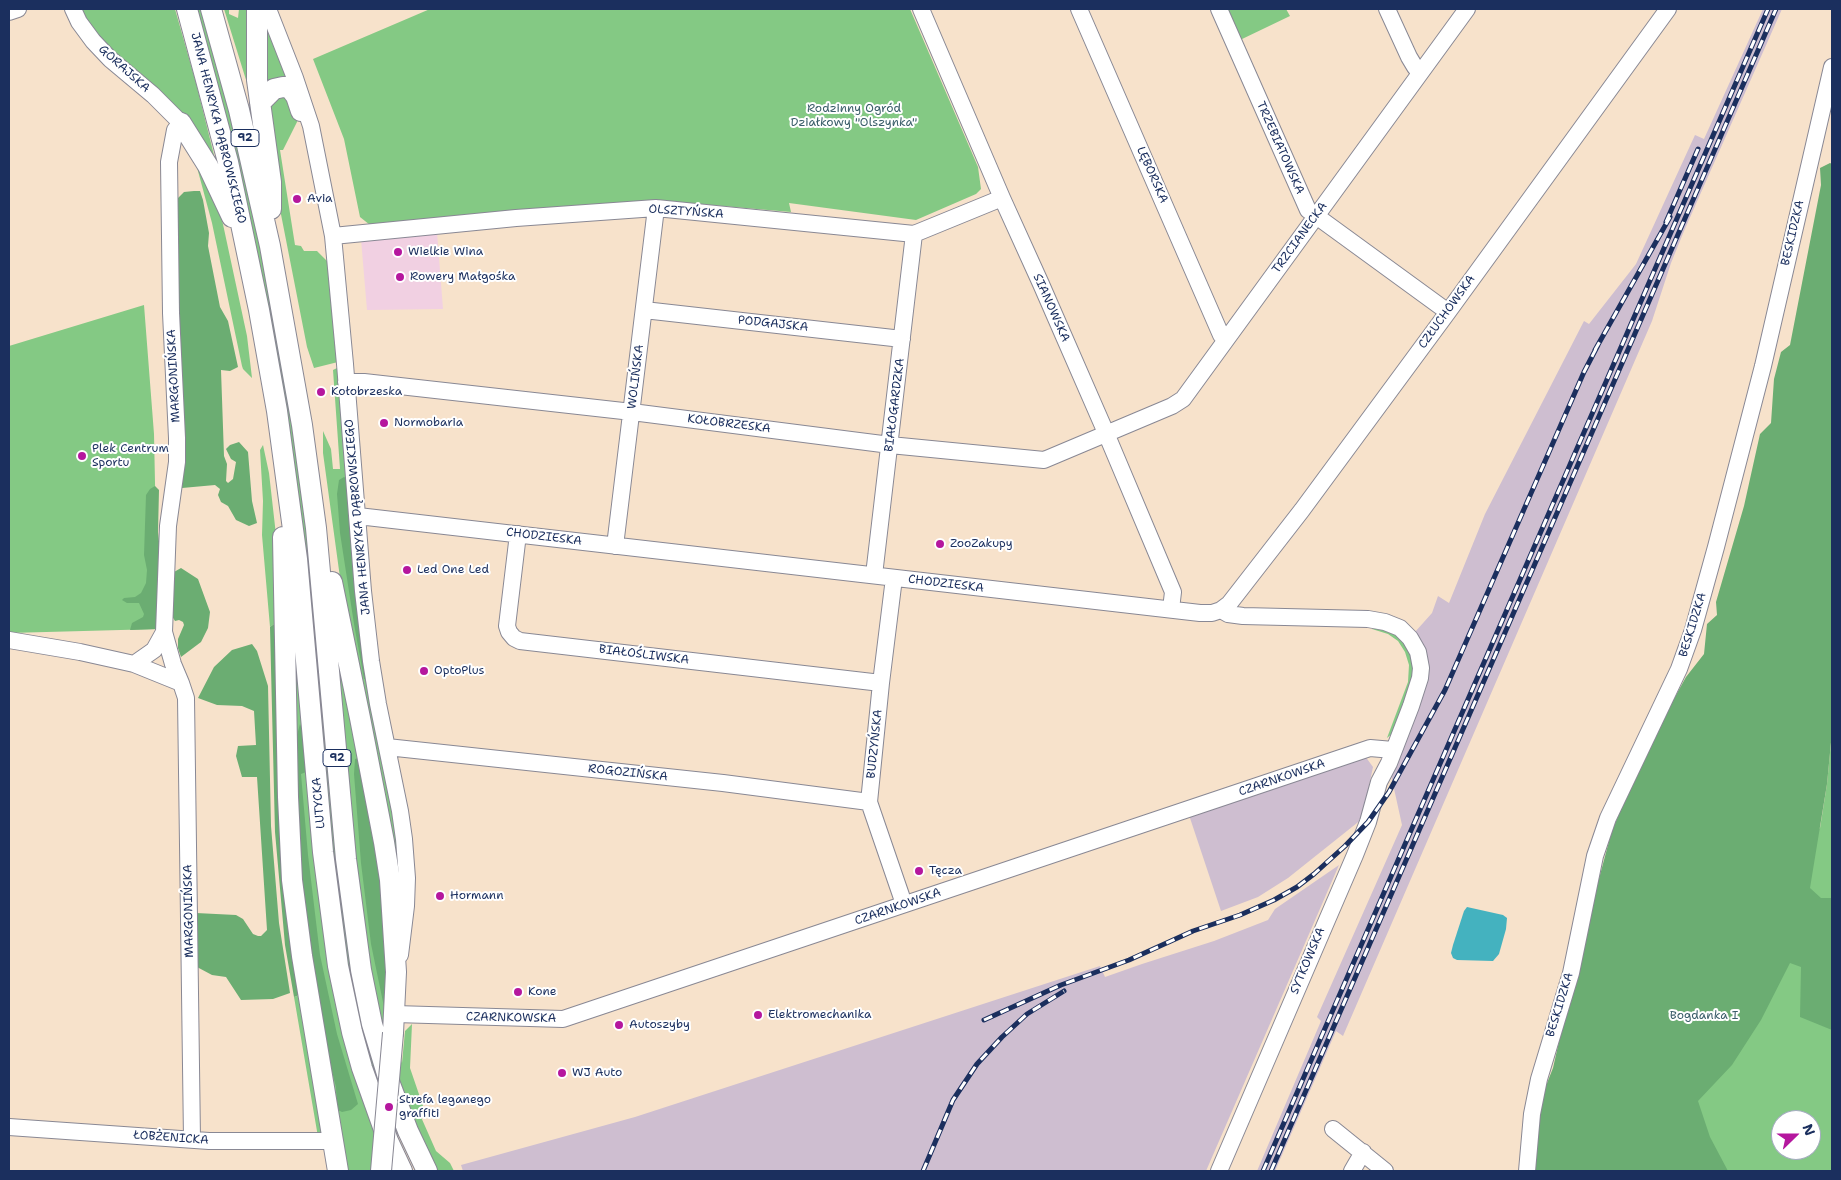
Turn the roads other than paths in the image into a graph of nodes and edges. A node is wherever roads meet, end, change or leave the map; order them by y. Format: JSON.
{"nodes":[{"id":1,"x":18,"y":9,"type":"edge"},
{"id":2,"x":73,"y":9,"type":"edge"},
{"id":3,"x":187,"y":9,"type":"edge"},
{"id":4,"x":211,"y":9,"type":"edge"},
{"id":5,"x":257,"y":9,"type":"edge"},
{"id":6,"x":268,"y":9,"type":"edge"},
{"id":7,"x":920,"y":9,"type":"edge"},
{"id":8,"x":1079,"y":9,"type":"edge"},
{"id":9,"x":1219,"y":9,"type":"edge"},
{"id":10,"x":1387,"y":9,"type":"edge"},
{"id":11,"x":1467,"y":9,"type":"edge"},
{"id":12,"x":1668,"y":9,"type":"edge"},
{"id":13,"x":9,"y":12,"type":"edge"},
{"id":14,"x":1832,"y":68,"type":"edge"},
{"id":15,"x":1421,"y":72,"type":"junction"},
{"id":16,"x":260,"y":103,"type":"junction"},
{"id":17,"x":301,"y":111,"type":"dead end"},
{"id":18,"x":181,"y":123,"type":"junction"},
{"id":19,"x":1002,"y":198,"type":"junction"},
{"id":20,"x":656,"y":208,"type":"junction"},
{"id":21,"x":1316,"y":216,"type":"junction"},
{"id":22,"x":914,"y":234,"type":"junction"},
{"id":23,"x":333,"y":236,"type":"junction"},
{"id":24,"x":270,"y":246,"type":"junction"},
{"id":25,"x":248,"y":250,"type":"junction"},
{"id":26,"x":644,"y":310,"type":"junction"},
{"id":27,"x":1448,"y":312,"type":"junction"},
{"id":28,"x":902,"y":339,"type":"junction"},
{"id":29,"x":1226,"y":340,"type":"junction"},
{"id":30,"x":346,"y":382,"type":"junction"},
{"id":31,"x":632,"y":412,"type":"junction"},
{"id":32,"x":280,"y":424,"type":"junction"},
{"id":33,"x":1106,"y":433,"type":"junction"},
{"id":34,"x":890,"y":445,"type":"junction"},
{"id":35,"x":358,"y":516,"type":"junction"},
{"id":36,"x":316,"y":528,"type":"junction"},
{"id":37,"x":518,"y":534,"type":"junction"},
{"id":38,"x":615,"y":546,"type":"junction"},
{"id":39,"x":874,"y":575,"type":"junction"},
{"id":40,"x":894,"y":578,"type":"junction"},
{"id":41,"x":1171,"y":609,"type":"junction"},
{"id":42,"x":1221,"y":610,"type":"junction"},
{"id":43,"x":164,"y":632,"type":"junction"},
{"id":44,"x":9,"y":640,"type":"edge"},
{"id":45,"x":134,"y":664,"type":"junction"},
{"id":46,"x":181,"y":683,"type":"junction"},
{"id":47,"x":881,"y":683,"type":"junction"},
{"id":48,"x":387,"y":747,"type":"junction"},
{"id":49,"x":1393,"y":750,"type":"junction"},
{"id":50,"x":869,"y":802,"type":"junction"},
{"id":51,"x":904,"y":904,"type":"junction"},
{"id":52,"x":396,"y":972,"type":"junction"},
{"id":53,"x":394,"y":1024,"type":"junction"},
{"id":54,"x":9,"y":1128,"type":"edge"},
{"id":55,"x":1333,"y":1129,"type":"dead end"},
{"id":56,"x":192,"y":1139,"type":"junction"},
{"id":57,"x":334,"y":1141,"type":"junction"},
{"id":58,"x":1362,"y":1152,"type":"junction"},
{"id":59,"x":338,"y":1171,"type":"edge"},
{"id":60,"x":381,"y":1171,"type":"edge"},
{"id":61,"x":402,"y":1171,"type":"edge"},
{"id":62,"x":427,"y":1171,"type":"edge"},
{"id":63,"x":1219,"y":1171,"type":"edge"},
{"id":64,"x":1352,"y":1171,"type":"edge"},
{"id":65,"x":1385,"y":1171,"type":"edge"},
{"id":66,"x":1527,"y":1171,"type":"edge"}],
"edges":[{"from":1,"to":13,"type":"street"},
{"from":2,"to":18,"type":"street","name":"GORAJSKA"},
{"from":3,"to":25,"type":"main road","name":"JANA HENRYKA DĄBROWSKIEGO","number":"92"},
{"from":4,"to":24,"type":"main road","name":"JANA HENRYKA DĄBROWSKIEGO","number":"92"},
{"from":5,"to":16,"type":"main road"},
{"from":6,"to":23,"type":"street","name":"JANA HENRYKA DĄBROWSKIEGO"},
{"from":7,"to":19,"type":"street","name":"SIANOWSKA"},
{"from":8,"to":29,"type":"street","name":"LĘBORSKA"},
{"from":9,"to":21,"type":"street","name":"TRZEBIATOWSKA"},
{"from":10,"to":15,"type":"street"},
{"from":11,"to":15,"type":"street","name":"TRZCIANECKA"},
{"from":12,"to":27,"type":"street","name":"CZŁUCHOWSKA"},
{"from":14,"to":66,"type":"street","name":"BESKIDZKA"},
{"from":15,"to":21,"type":"street","name":"TRZCIANECKA"},
{"from":16,"to":17,"type":"main road"},
{"from":16,"to":24,"type":"main road"},
{"from":18,"to":25,"type":"main road"},
{"from":18,"to":43,"type":"street","name":"MARGONIŃSKA"},
{"from":19,"to":22,"type":"street","name":"OLSZTYŃSKA"},
{"from":19,"to":33,"type":"street","name":"SIANOWSKA"},
{"from":20,"to":22,"type":"street","name":"OLSZTYŃSKA"},
{"from":20,"to":23,"type":"street","name":"OLSZTYŃSKA"},
{"from":20,"to":26,"type":"street","name":"WOLIŃSKA"},
{"from":21,"to":27,"type":"street","name":"TRZEBIATOWSKA"},
{"from":21,"to":29,"type":"street","name":"TRZCIANECKA"},
{"from":22,"to":28,"type":"street","name":"BIAŁOGARDZKA"},
{"from":23,"to":30,"type":"street","name":"JANA HENRYKA DĄBROWSKIEGO"},
{"from":24,"to":36,"type":"main road","name":"JANA HENRYKA DĄBROWSKIEGO","number":"92"},
{"from":25,"to":32,"type":"main road","name":"JANA HENRYKA DĄBROWSKIEGO","number":"92"},
{"from":26,"to":28,"type":"street","name":"PODGAJSKA"},
{"from":26,"to":31,"type":"street","name":"WOLIŃSKA"},
{"from":27,"to":42,"type":"street","name":"CZŁUCHOWSKA"},
{"from":28,"to":34,"type":"street","name":"BIAŁOGARDZKA"},
{"from":29,"to":33,"type":"street","name":"TRZCIANECKA"},
{"from":30,"to":31,"type":"street","name":"KOŁOBRZESKA"},
{"from":30,"to":35,"type":"street","name":"JANA HENRYKA DĄBROWSKIEGO"},
{"from":31,"to":34,"type":"street","name":"KOŁOBRZESKA"},
{"from":31,"to":38,"type":"street","name":"WOLIŃSKA"},
{"from":32,"to":57,"type":"main road"},
{"from":32,"to":61,"type":"main road","name":"LUTYCKA","number":"92"},
{"from":33,"to":34,"type":"street","name":"KOŁOBRZESKA"},
{"from":33,"to":41,"type":"street","name":"SIANOWSKA"},
{"from":34,"to":39,"type":"street","name":"BIAŁOGARDZKA"},
{"from":35,"to":37,"type":"street","name":"CHODZIESKA"},
{"from":35,"to":48,"type":"street","name":"JANA HENRYKA DĄBROWSKIEGO"},
{"from":36,"to":52,"type":"main road"},
{"from":36,"to":62,"type":"main road","name":"LUTYCKA","number":"92"},
{"from":37,"to":38,"type":"street","name":"CHODZIESKA"},
{"from":37,"to":47,"type":"street","name":"BIAŁOŚLIWSKA"},
{"from":38,"to":39,"type":"street","name":"CHODZIESKA"},
{"from":39,"to":40,"type":"street","name":"CHODZIESKA"},
{"from":40,"to":41,"type":"street","name":"CHODZIESKA"},
{"from":40,"to":47,"type":"street","name":"BUDZYŃSKA"},
{"from":41,"to":42,"type":"street","name":"CHODZIESKA"},
{"from":42,"to":49,"type":"street","name":"CHODZIESKA"},
{"from":43,"to":45,"type":"street"},
{"from":43,"to":46,"type":"street","name":"MARGONIŃSKA"},
{"from":44,"to":45,"type":"street"},
{"from":45,"to":46,"type":"street"},
{"from":46,"to":56,"type":"street","name":"MARGONIŃSKA"},
{"from":47,"to":50,"type":"street","name":"BUDZYŃSKA"},
{"from":48,"to":50,"type":"street","name":"ROGOZIŃSKA"},
{"from":48,"to":52,"type":"street","name":"JANA HENRYKA DĄBROWSKIEGO"},
{"from":49,"to":51,"type":"street","name":"CZARNKOWSKA"},
{"from":49,"to":63,"type":"street","name":"SYTKOWSKA"},
{"from":50,"to":51,"type":"street","name":"BUDZYŃSKA"},
{"from":51,"to":53,"type":"street","name":"CZARNKOWSKA"},
{"from":52,"to":53,"type":"main road"},
{"from":53,"to":60,"type":"main road","bridge":true},
{"from":54,"to":56,"type":"street","name":"ŁOBŻENICKA"},
{"from":55,"to":58,"type":"street"},
{"from":56,"to":57,"type":"street","name":"ŁOBŻENICKA"},
{"from":57,"to":59,"type":"main road"},
{"from":58,"to":64,"type":"street"},
{"from":58,"to":65,"type":"street"}]}
